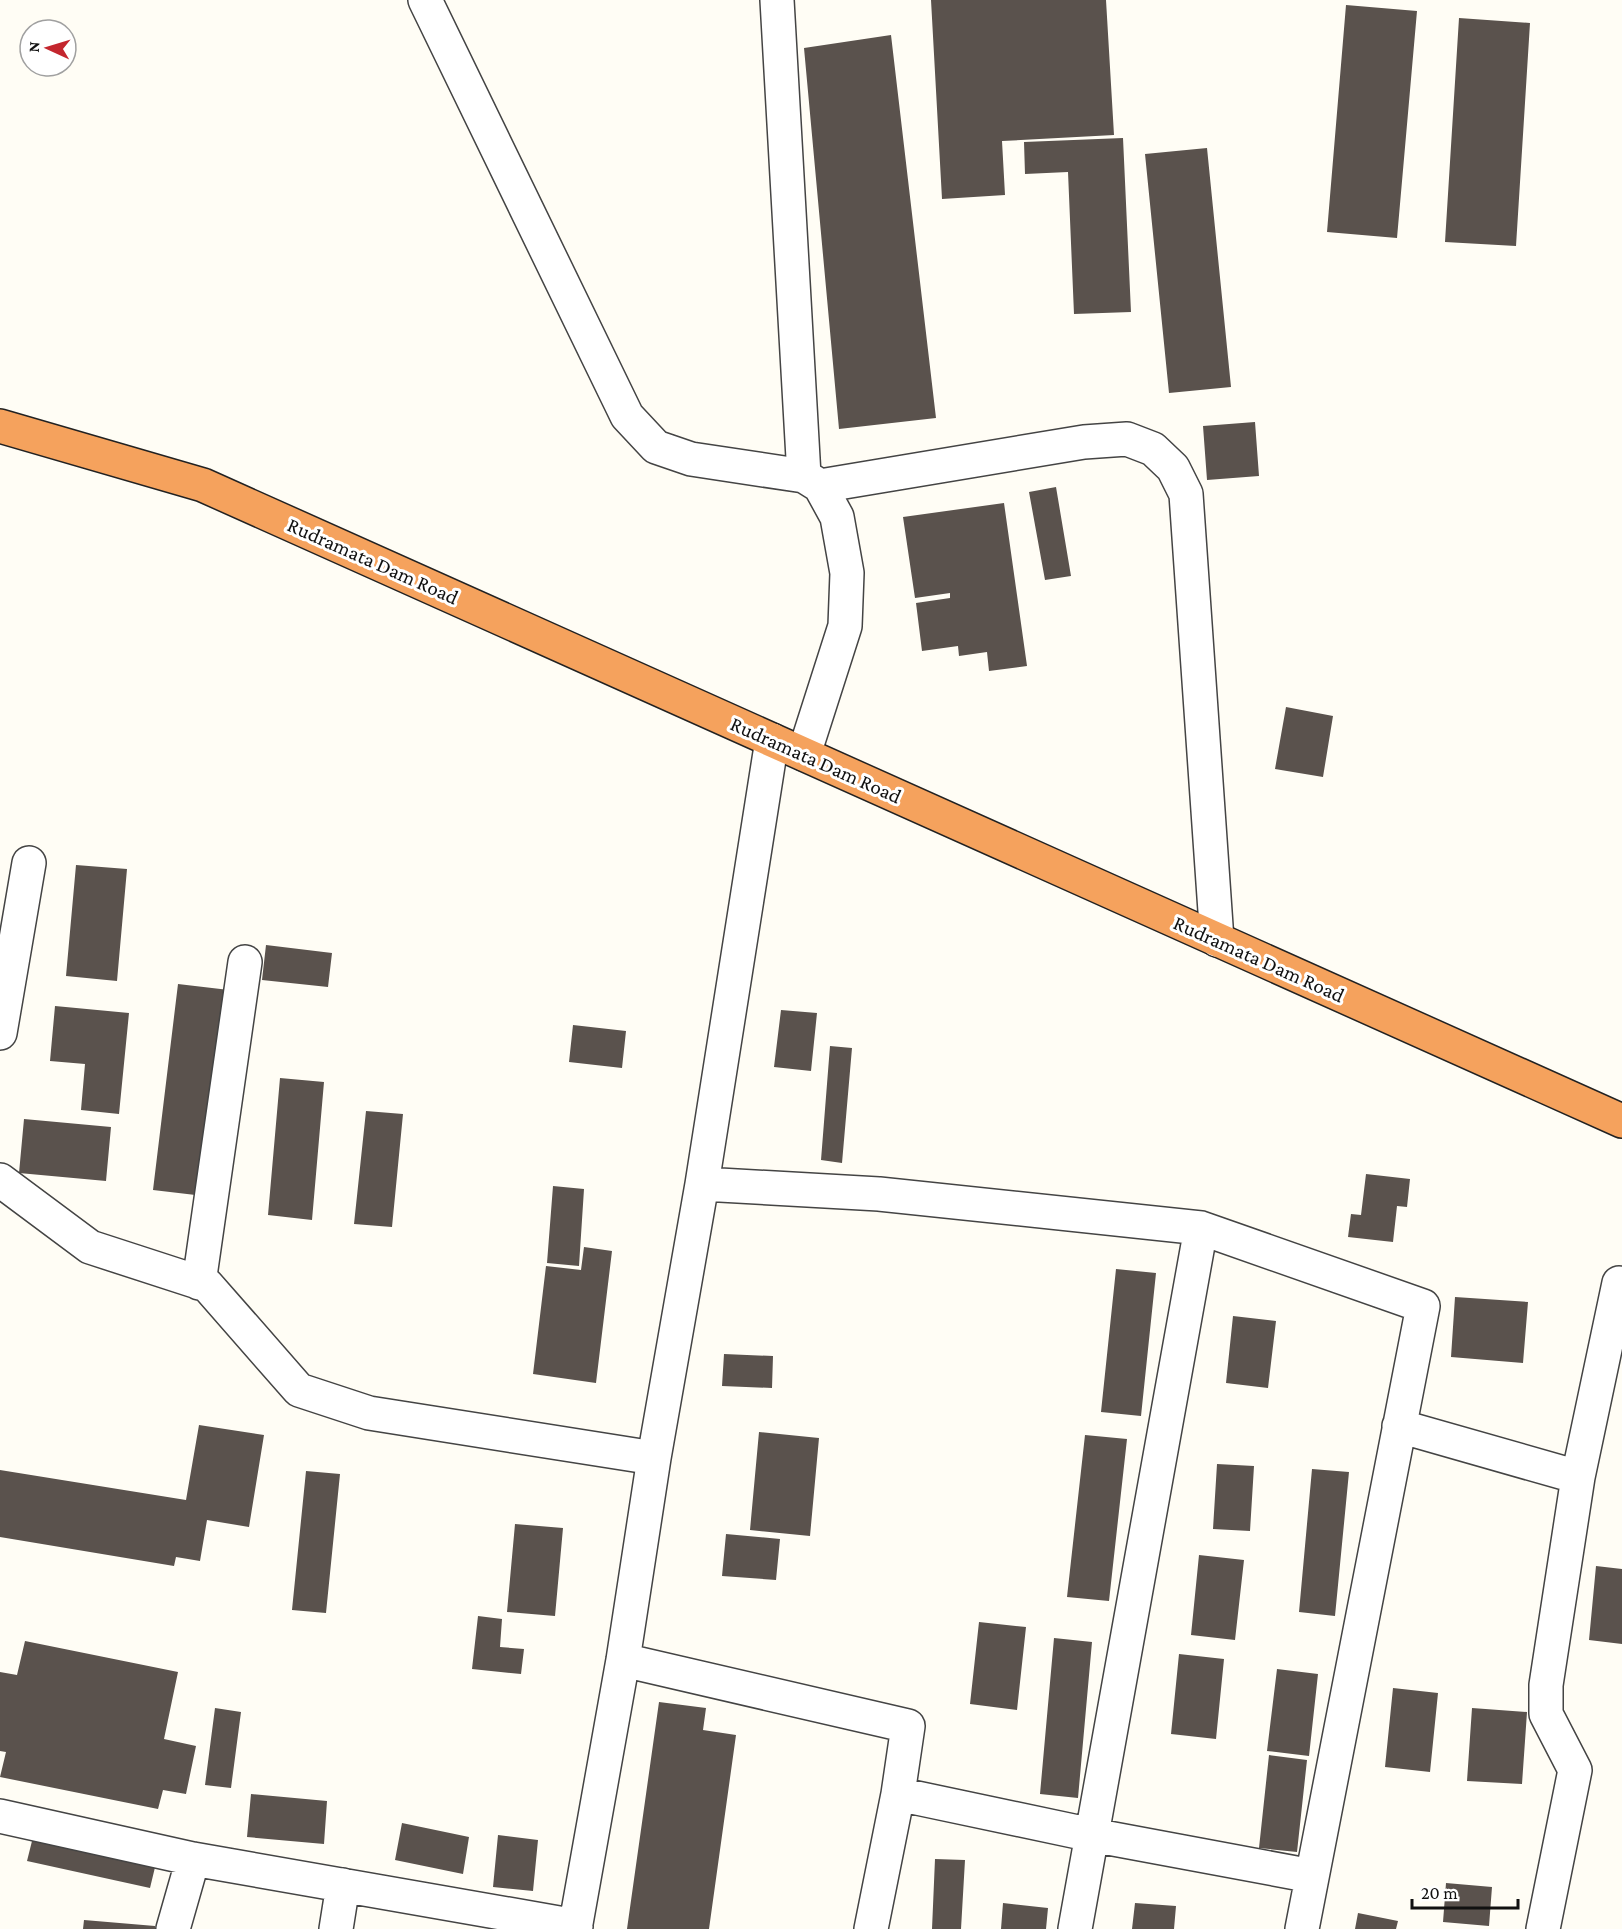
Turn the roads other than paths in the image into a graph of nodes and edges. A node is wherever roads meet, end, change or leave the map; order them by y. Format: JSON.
{"nodes":[{"id":1,"x":425,"y":0,"type":"edge"},
{"id":2,"x":777,"y":0,"type":"edge"},
{"id":3,"x":0,"y":426,"type":"edge"},
{"id":4,"x":812,"y":481,"type":"junction"},
{"id":5,"x":772,"y":740,"type":"junction"},
{"id":6,"x":804,"y":754,"type":"junction"},
{"id":7,"x":29,"y":863,"type":"dead end"},
{"id":8,"x":1217,"y":940,"type":"junction"},
{"id":9,"x":245,"y":962,"type":"dead end"},
{"id":10,"x":0,"y":1033,"type":"edge"},
{"id":11,"x":1622,"y":1122,"type":"edge"},
{"id":12,"x":0,"y":1179,"type":"edge"},
{"id":13,"x":702,"y":1184,"type":"junction"},
{"id":14,"x":1201,"y":1228,"type":"junction"},
{"id":15,"x":199,"y":1283,"type":"junction"},
{"id":16,"x":1619,"y":1283,"type":"dead end"},
{"id":17,"x":1399,"y":1426,"type":"junction"},
{"id":18,"x":654,"y":1458,"type":"junction"},
{"id":19,"x":1578,"y":1478,"type":"junction"},
{"id":20,"x":623,"y":1659,"type":"junction"},
{"id":21,"x":898,"y":1794,"type":"junction"},
{"id":22,"x":0,"y":1816,"type":"edge"},
{"id":23,"x":1092,"y":1835,"type":"junction"},
{"id":24,"x":193,"y":1859,"type":"junction"},
{"id":25,"x":1312,"y":1876,"type":"junction"},
{"id":26,"x":343,"y":1885,"type":"junction"},
{"id":27,"x":575,"y":1927,"type":"edge"},
{"id":28,"x":173,"y":1929,"type":"edge"},
{"id":29,"x":336,"y":1929,"type":"edge"},
{"id":30,"x":871,"y":1929,"type":"edge"},
{"id":31,"x":1075,"y":1929,"type":"edge"},
{"id":32,"x":1302,"y":1929,"type":"edge"},
{"id":33,"x":1543,"y":1929,"type":"edge"}],
"edges":[{"from":1,"to":4,"type":"street"},
{"from":2,"to":4,"type":"street"},
{"from":3,"to":5,"type":"highway","name":"Rudramata Dam Road"},
{"from":4,"to":6,"type":"street"},
{"from":4,"to":8,"type":"street"},
{"from":5,"to":6,"type":"highway","name":"Rudramata Dam Road"},
{"from":5,"to":13,"type":"street"},
{"from":6,"to":8,"type":"highway","name":"Rudramata Dam Road"},
{"from":7,"to":10,"type":"street"},
{"from":8,"to":11,"type":"highway","name":"Rudramata Dam Road"},
{"from":9,"to":15,"type":"street"},
{"from":12,"to":15,"type":"street"},
{"from":13,"to":14,"type":"street"},
{"from":13,"to":18,"type":"street"},
{"from":14,"to":17,"type":"street"},
{"from":14,"to":23,"type":"street"},
{"from":15,"to":18,"type":"street"},
{"from":16,"to":19,"type":"street"},
{"from":17,"to":19,"type":"street"},
{"from":17,"to":25,"type":"street"},
{"from":18,"to":20,"type":"street"},
{"from":19,"to":33,"type":"street"},
{"from":20,"to":21,"type":"street"},
{"from":20,"to":27,"type":"street"},
{"from":21,"to":23,"type":"street"},
{"from":21,"to":30,"type":"street"},
{"from":22,"to":24,"type":"street"},
{"from":23,"to":25,"type":"street"},
{"from":23,"to":31,"type":"street"},
{"from":24,"to":26,"type":"street"},
{"from":24,"to":28,"type":"street"},
{"from":25,"to":32,"type":"street"},
{"from":26,"to":27,"type":"street"},
{"from":26,"to":29,"type":"street"}]}
